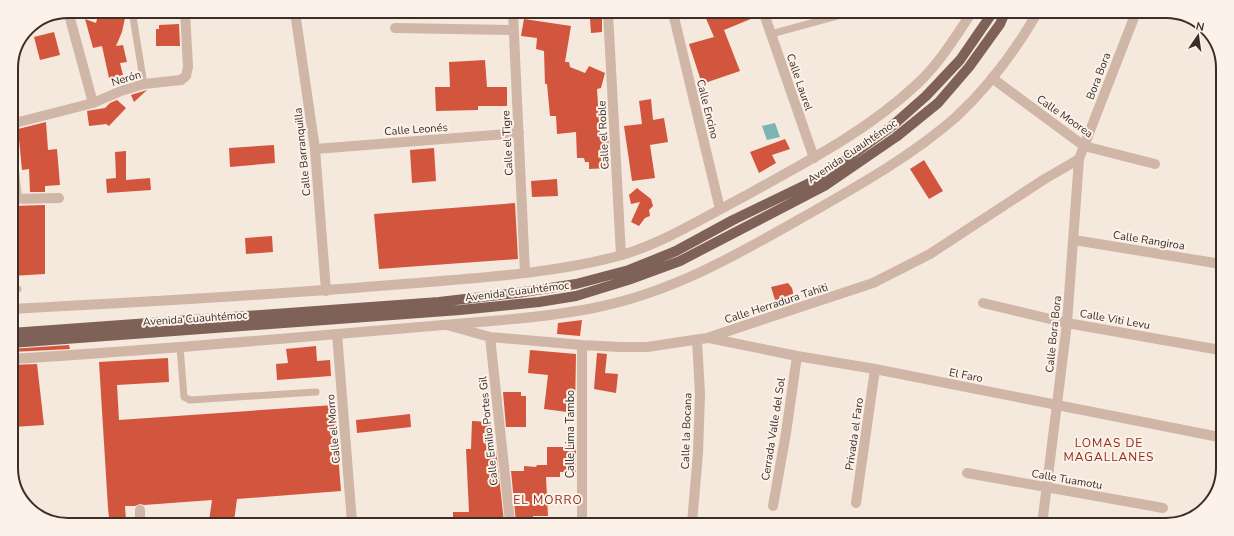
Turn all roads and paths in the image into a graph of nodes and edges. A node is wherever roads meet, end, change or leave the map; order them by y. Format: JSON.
{"nodes":[{"id":1,"x":70,"y":18,"type":"edge"},
{"id":2,"x":133,"y":18,"type":"edge"},
{"id":3,"x":185,"y":18,"type":"edge"},
{"id":4,"x":295,"y":18,"type":"edge"},
{"id":5,"x":513,"y":18,"type":"edge"},
{"id":6,"x":608,"y":18,"type":"edge"},
{"id":7,"x":674,"y":18,"type":"edge"},
{"id":8,"x":765,"y":18,"type":"edge"},
{"id":9,"x":830,"y":18,"type":"edge"},
{"id":10,"x":968,"y":18,"type":"edge"},
{"id":11,"x":989,"y":18,"type":"edge"},
{"id":12,"x":1003,"y":18,"type":"edge"},
{"id":13,"x":1034,"y":18,"type":"edge"},
{"id":14,"x":1134,"y":18,"type":"edge"},
{"id":15,"x":395,"y":28,"type":"dead end"},
{"id":16,"x":514,"y":30,"type":"junction"},
{"id":17,"x":771,"y":34,"type":"junction"},
{"id":18,"x":992,"y":78,"type":"junction"},
{"id":19,"x":144,"y":84,"type":"junction"},
{"id":20,"x":93,"y":103,"type":"junction"},
{"id":21,"x":18,"y":122,"type":"edge"},
{"id":22,"x":518,"y":133,"type":"junction"},
{"id":23,"x":1084,"y":146,"type":"junction"},
{"id":24,"x":315,"y":149,"type":"junction"},
{"id":25,"x":814,"y":158,"type":"junction"},
{"id":26,"x":1079,"y":159,"type":"junction"},
{"id":27,"x":1155,"y":164,"type":"dead end"},
{"id":28,"x":59,"y":198,"type":"dead end"},
{"id":29,"x":18,"y":199,"type":"edge"},
{"id":30,"x":720,"y":209,"type":"junction"},
{"id":31,"x":1074,"y":240,"type":"junction"},
{"id":32,"x":621,"y":255,"type":"junction"},
{"id":33,"x":1216,"y":263,"type":"edge"},
{"id":34,"x":525,"y":273,"type":"junction"},
{"id":35,"x":326,"y":291,"type":"junction"},
{"id":36,"x":983,"y":304,"type":"dead end"},
{"id":37,"x":18,"y":309,"type":"edge"},
{"id":38,"x":1067,"y":323,"type":"junction"},
{"id":39,"x":447,"y":325,"type":"junction"},
{"id":40,"x":18,"y":332,"type":"edge"},
{"id":41,"x":337,"y":334,"type":"junction"},
{"id":42,"x":490,"y":337,"type":"junction"},
{"id":43,"x":702,"y":339,"type":"junction"},
{"id":44,"x":18,"y":342,"type":"edge"},
{"id":45,"x":582,"y":345,"type":"junction"},
{"id":46,"x":180,"y":347,"type":"junction"},
{"id":47,"x":1216,"y":349,"type":"edge"},
{"id":48,"x":797,"y":356,"type":"junction"},
{"id":49,"x":18,"y":359,"type":"edge"},
{"id":50,"x":874,"y":369,"type":"junction"},
{"id":51,"x":316,"y":392,"type":"dead end"},
{"id":52,"x":1058,"y":405,"type":"junction"},
{"id":53,"x":1216,"y":436,"type":"edge"},
{"id":54,"x":967,"y":474,"type":"dead end"},
{"id":55,"x":1047,"y":488,"type":"junction"},
{"id":56,"x":856,"y":503,"type":"dead end"},
{"id":57,"x":773,"y":506,"type":"dead end"},
{"id":58,"x":1163,"y":508,"type":"dead end"},
{"id":59,"x":140,"y":510,"type":"dead end"},
{"id":60,"x":140,"y":518,"type":"edge"},
{"id":61,"x":352,"y":518,"type":"edge"},
{"id":62,"x":510,"y":518,"type":"edge"},
{"id":63,"x":582,"y":518,"type":"edge"},
{"id":64,"x":692,"y":518,"type":"edge"},
{"id":65,"x":1043,"y":518,"type":"edge"}],
"edges":[{"from":1,"to":20,"type":"street"},
{"from":2,"to":19,"type":"lane"},
{"from":3,"to":19,"type":"street","name":"Nerón"},
{"from":4,"to":24,"type":"street","name":"Calle Barranquilla"},
{"from":5,"to":16,"type":"street","name":"Calle el Tigre"},
{"from":6,"to":32,"type":"street","name":"Calle el Roble"},
{"from":7,"to":30,"type":"street","name":"Calle Encino"},
{"from":8,"to":17,"type":"street","name":"Calle Laurel"},
{"from":9,"to":17,"type":"lane"},
{"from":10,"to":25,"type":"street"},
{"from":11,"to":40,"type":"main road","name":"Avenida Cuauhtémoc"},
{"from":12,"to":44,"type":"main road","name":"Avenida Cuauhtémoc"},
{"from":13,"to":18,"type":"street"},
{"from":14,"to":23,"type":"street","name":"Bora Bora"},
{"from":15,"to":16,"type":"street"},
{"from":16,"to":22,"type":"street","name":"Calle el Tigre"},
{"from":17,"to":25,"type":"street","name":"Calle Laurel"},
{"from":18,"to":23,"type":"street","name":"Calle Moorea"},
{"from":18,"to":39,"type":"street"},
{"from":19,"to":20,"type":"street","name":"Nerón"},
{"from":20,"to":21,"type":"street","name":"Nerón"},
{"from":22,"to":24,"type":"street","name":"Calle Leonés"},
{"from":22,"to":34,"type":"street","name":"Calle el Tigre"},
{"from":23,"to":26,"type":"street","name":"Calle Bora Bora"},
{"from":23,"to":27,"type":"street","name":"Calle Moorea"},
{"from":24,"to":35,"type":"street","name":"Calle Barranquilla"},
{"from":25,"to":30,"type":"street"},
{"from":26,"to":31,"type":"street","name":"Calle Bora Bora"},
{"from":26,"to":43,"type":"street","name":"Calle Herradura Tahiti"},
{"from":28,"to":29,"type":"street"},
{"from":30,"to":32,"type":"street"},
{"from":31,"to":33,"type":"street","name":"Calle Rangiroa"},
{"from":31,"to":38,"type":"street","name":"Calle Bora Bora"},
{"from":32,"to":34,"type":"street"},
{"from":34,"to":35,"type":"street"},
{"from":35,"to":37,"type":"street"},
{"from":36,"to":38,"type":"street","name":"Calle Viti Levu"},
{"from":38,"to":47,"type":"street","name":"Calle Viti Levu"},
{"from":38,"to":52,"type":"street","name":"Calle Bora Bora"},
{"from":39,"to":41,"type":"street"},
{"from":39,"to":42,"type":"street","name":"Calle Herradura Tahiti"},
{"from":41,"to":46,"type":"street"},
{"from":41,"to":61,"type":"street","name":"Calle el Morro"},
{"from":42,"to":45,"type":"street","name":"Calle Herradura Tahiti"},
{"from":42,"to":62,"type":"street","name":"Calle Emilio Portes Gil"},
{"from":43,"to":45,"type":"street","name":"Calle Herradura Tahiti"},
{"from":43,"to":48,"type":"street","name":"El Faro"},
{"from":43,"to":64,"type":"street","name":"Calle la Bocana"},
{"from":45,"to":63,"type":"street","name":"Calle Lima Tambo"},
{"from":46,"to":49,"type":"street"},
{"from":46,"to":51,"type":"lane"},
{"from":48,"to":50,"type":"street","name":"El Faro"},
{"from":48,"to":57,"type":"street","name":"Cerrada Valle del Sol"},
{"from":50,"to":52,"type":"street","name":"El Faro"},
{"from":50,"to":56,"type":"street","name":"Privada el Faro"},
{"from":52,"to":53,"type":"street","name":"El Faro"},
{"from":52,"to":55,"type":"street","name":"Calle Bora Bora"},
{"from":54,"to":55,"type":"street","name":"Calle Tuamotu"},
{"from":55,"to":58,"type":"street","name":"Calle Tuamotu"},
{"from":55,"to":65,"type":"street","name":"Calle Bora Bora"},
{"from":59,"to":60,"type":"street"}]}
